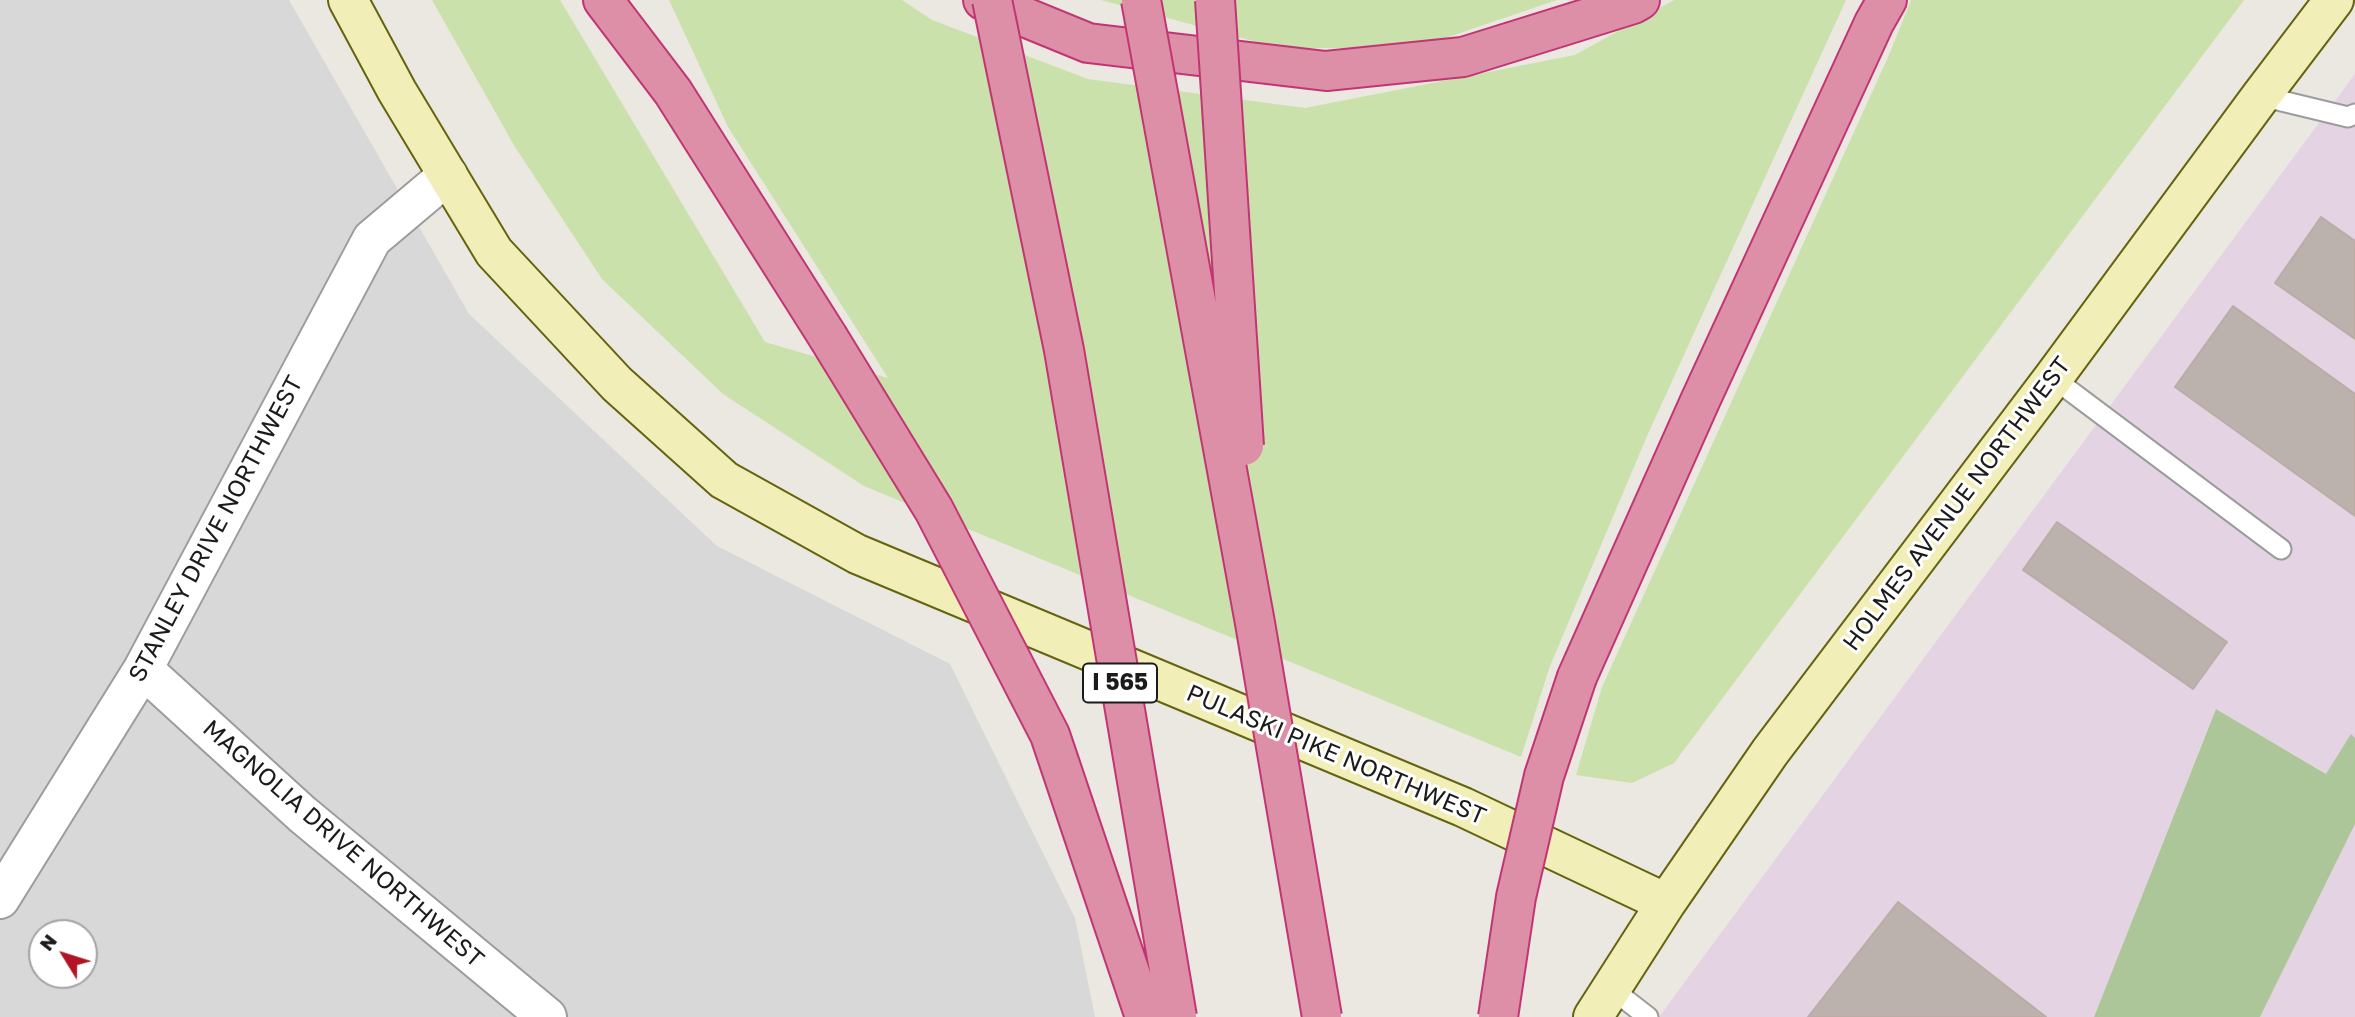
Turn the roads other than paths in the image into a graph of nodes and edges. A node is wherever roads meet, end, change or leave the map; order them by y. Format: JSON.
{"nodes":[{"id":1,"x":348,"y":0,"type":"edge"},
{"id":2,"x":603,"y":0,"type":"edge"},
{"id":3,"x":637,"y":0,"type":"edge"},
{"id":4,"x":983,"y":0,"type":"edge"},
{"id":5,"x":992,"y":0,"type":"edge"},
{"id":6,"x":1141,"y":0,"type":"edge"},
{"id":7,"x":1215,"y":0,"type":"edge"},
{"id":8,"x":1640,"y":0,"type":"edge"},
{"id":9,"x":1887,"y":0,"type":"edge"},
{"id":10,"x":2334,"y":0,"type":"edge"},
{"id":11,"x":673,"y":92,"type":"junction"},
{"id":12,"x":2261,"y":96,"type":"junction"},
{"id":13,"x":2355,"y":114,"type":"edge"},
{"id":14,"x":448,"y":175,"type":"junction"},
{"id":15,"x":2053,"y":378,"type":"junction"},
{"id":16,"x":2281,"y":550,"type":"dead end"},
{"id":17,"x":1255,"y":623,"type":"junction"},
{"id":18,"x":143,"y":669,"type":"junction"},
{"id":19,"x":0,"y":899,"type":"edge"},
{"id":20,"x":1666,"y":903,"type":"junction"},
{"id":21,"x":1602,"y":1003,"type":"edge"},
{"id":22,"x":547,"y":1017,"type":"edge"},
{"id":23,"x":1145,"y":1017,"type":"edge"},
{"id":24,"x":1177,"y":1017,"type":"edge"},
{"id":25,"x":1322,"y":1017,"type":"edge"},
{"id":26,"x":1498,"y":1017,"type":"edge"},
{"id":27,"x":1648,"y":1017,"type":"edge"}],
"edges":[{"from":1,"to":14,"type":"main road","name":"PULASKI PIKE NORTHWEST"},
{"from":2,"to":11,"type":"highway"},
{"from":3,"to":11,"type":"highway"},
{"from":4,"to":8,"type":"highway"},
{"from":5,"to":24,"type":"highway","number":"I 565","bridge":true},
{"from":6,"to":17,"type":"highway","bridge":true},
{"from":7,"to":17,"type":"highway","bridge":true},
{"from":9,"to":26,"type":"highway","bridge":true},
{"from":10,"to":12,"type":"main road","name":"HOLMES AVENUE NORTHWEST"},
{"from":11,"to":23,"type":"highway","bridge":true},
{"from":12,"to":13,"type":"lane"},
{"from":12,"to":15,"type":"main road","name":"HOLMES AVENUE NORTHWEST"},
{"from":14,"to":18,"type":"street","name":"STANLEY DRIVE NORTHWEST"},
{"from":14,"to":20,"type":"main road","name":"PULASKI PIKE NORTHWEST"},
{"from":15,"to":16,"type":"lane"},
{"from":15,"to":20,"type":"main road","name":"HOLMES AVENUE NORTHWEST"},
{"from":17,"to":25,"type":"highway","bridge":true},
{"from":18,"to":19,"type":"street","name":"STANLEY DRIVE NORTHWEST"},
{"from":18,"to":22,"type":"street","name":"MAGNOLIA DRIVE NORTHWEST"},
{"from":20,"to":21,"type":"main road","name":"HOLMES AVENUE NORTHWEST"},
{"from":21,"to":27,"type":"lane"}]}
